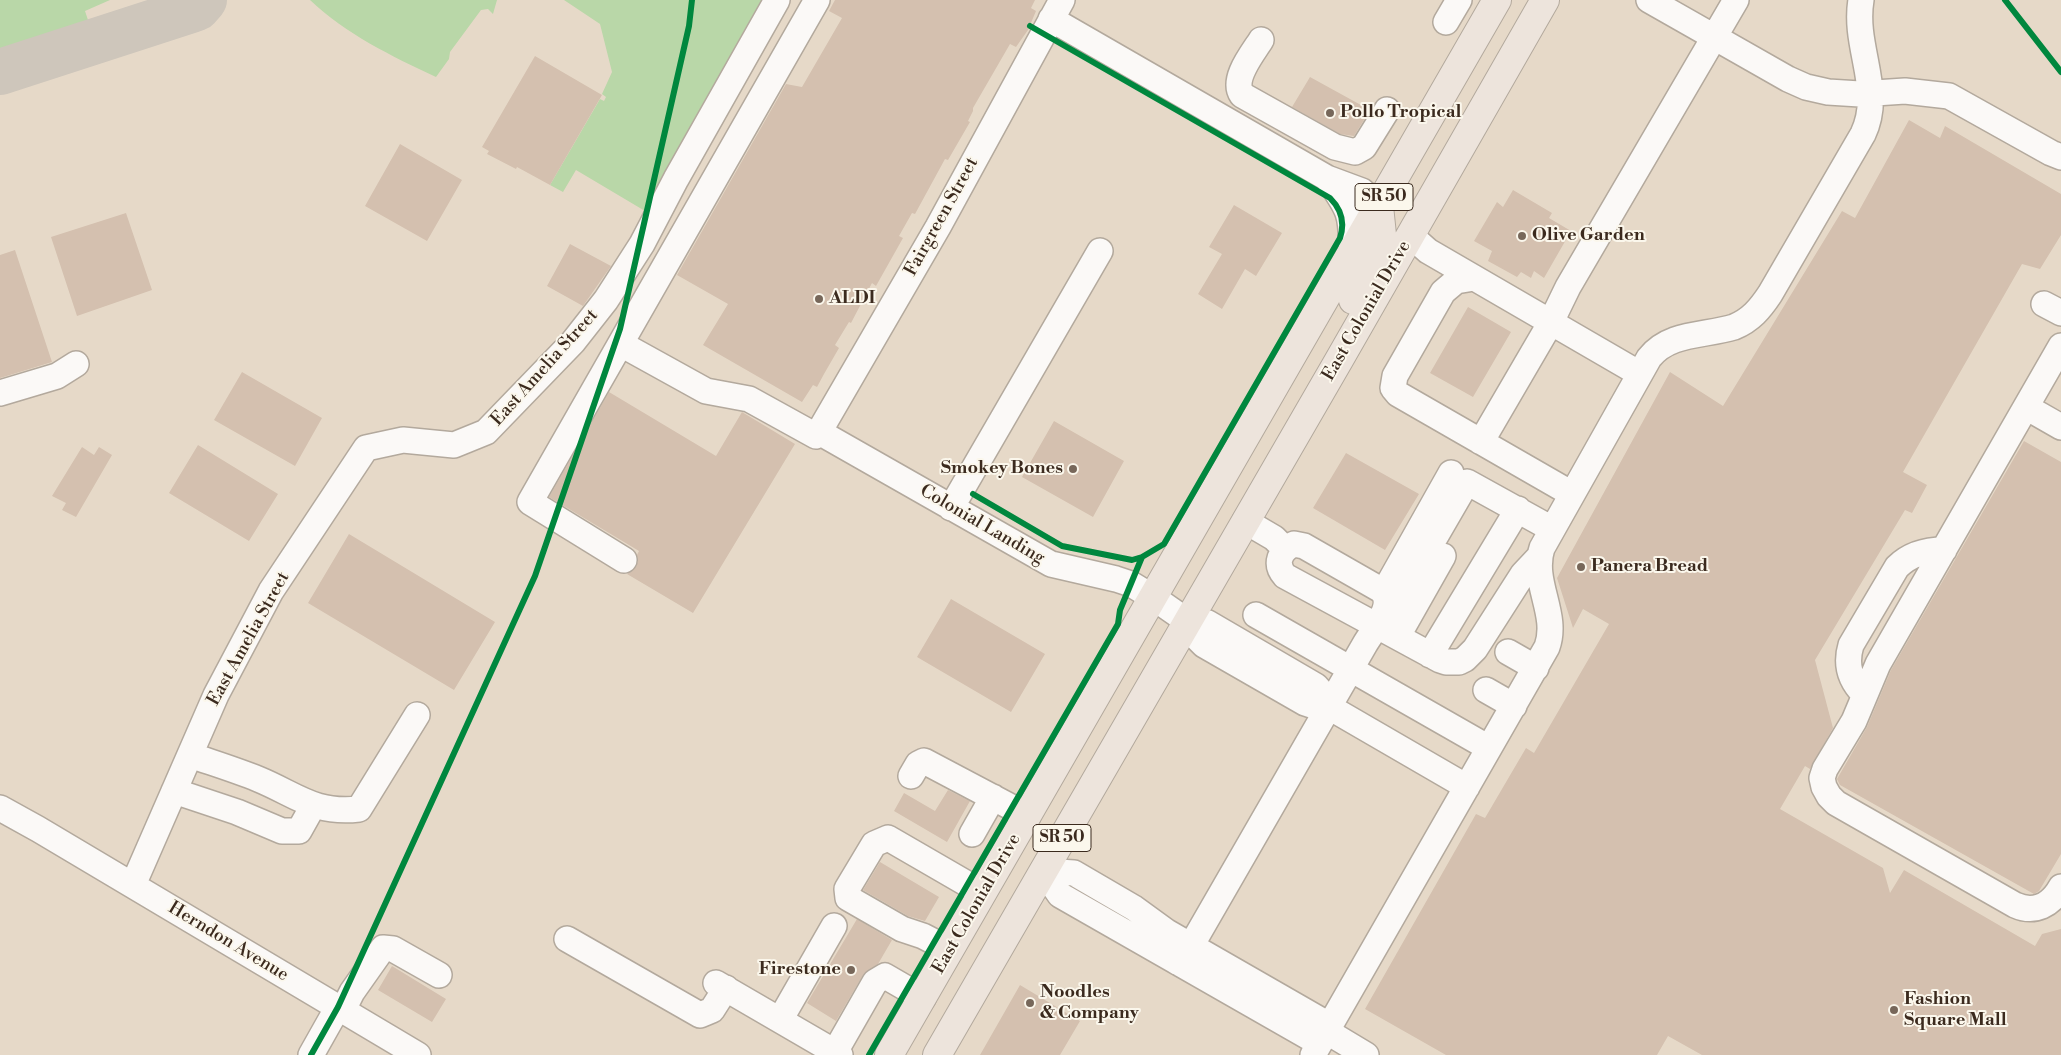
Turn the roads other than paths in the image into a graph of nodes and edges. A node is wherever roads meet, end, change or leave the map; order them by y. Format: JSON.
{"nodes":[{"id":1,"x":777,"y":0,"type":"edge"},
{"id":2,"x":818,"y":0,"type":"edge"},
{"id":3,"x":1459,"y":0,"type":"edge"},
{"id":4,"x":1497,"y":0,"type":"edge"},
{"id":5,"x":1514,"y":0,"type":"edge"},
{"id":6,"x":1545,"y":0,"type":"edge"},
{"id":7,"x":1649,"y":0,"type":"edge"},
{"id":8,"x":1736,"y":0,"type":"edge"},
{"id":9,"x":1861,"y":0,"type":"edge"},
{"id":10,"x":1057,"y":9,"type":"edge"},
{"id":11,"x":1446,"y":22,"type":"dead end"},
{"id":12,"x":1714,"y":37,"type":"junction"},
{"id":13,"x":1262,"y":40,"type":"dead end"},
{"id":14,"x":1871,"y":93,"type":"junction"},
{"id":15,"x":1386,"y":110,"type":"dead end"},
{"id":16,"x":2061,"y":156,"type":"edge"},
{"id":17,"x":1327,"y":178,"type":"junction"},
{"id":18,"x":1379,"y":206,"type":"junction"},
{"id":19,"x":1410,"y":235,"type":"junction"},
{"id":20,"x":1100,"y":251,"type":"dead end"},
{"id":21,"x":1351,"y":254,"type":"junction"},
{"id":22,"x":1474,"y":278,"type":"junction"},
{"id":23,"x":1551,"y":322,"type":"junction"},
{"id":24,"x":621,"y":344,"type":"junction"},
{"id":25,"x":1339,"y":360,"type":"junction"},
{"id":26,"x":2057,"y":361,"type":"edge"},
{"id":27,"x":76,"y":364,"type":"dead end"},
{"id":28,"x":1640,"y":374,"type":"junction"},
{"id":29,"x":0,"y":393,"type":"edge"},
{"id":30,"x":2026,"y":406,"type":"junction"},
{"id":31,"x":2061,"y":426,"type":"edge"},
{"id":32,"x":817,"y":434,"type":"junction"},
{"id":33,"x":1481,"y":442,"type":"junction"},
{"id":34,"x":1466,"y":481,"type":"junction"},
{"id":35,"x":1572,"y":494,"type":"junction"},
{"id":36,"x":951,"y":508,"type":"junction"},
{"id":37,"x":1518,"y":509,"type":"junction"},
{"id":38,"x":1245,"y":521,"type":"junction"},
{"id":39,"x":1552,"y":529,"type":"junction"},
{"id":40,"x":1285,"y":549,"type":"junction"},
{"id":41,"x":1539,"y":557,"type":"junction"},
{"id":42,"x":624,"y":560,"type":"dead end"},
{"id":43,"x":1386,"y":596,"type":"junction"},
{"id":44,"x":1154,"y":598,"type":"junction"},
{"id":45,"x":1256,"y":615,"type":"dead end"},
{"id":46,"x":1187,"y":621,"type":"junction"},
{"id":47,"x":1386,"y":631,"type":"junction"},
{"id":48,"x":1508,"y":652,"type":"dead end"},
{"id":49,"x":1430,"y":655,"type":"junction"},
{"id":50,"x":1536,"y":668,"type":"junction"},
{"id":51,"x":1350,"y":669,"type":"junction"},
{"id":52,"x":1486,"y":690,"type":"dead end"},
{"id":53,"x":1514,"y":706,"type":"junction"},
{"id":54,"x":1329,"y":707,"type":"junction"},
{"id":55,"x":417,"y":715,"type":"dead end"},
{"id":56,"x":1490,"y":748,"type":"junction"},
{"id":57,"x":190,"y":754,"type":"junction"},
{"id":58,"x":911,"y":776,"type":"dead end"},
{"id":59,"x":1467,"y":787,"type":"junction"},
{"id":60,"x":174,"y":791,"type":"junction"},
{"id":61,"x":0,"y":797,"type":"edge"},
{"id":62,"x":993,"y":797,"type":"junction"},
{"id":63,"x":313,"y":806,"type":"junction"},
{"id":64,"x":0,"y":808,"type":"edge"},
{"id":65,"x":1028,"y":816,"type":"junction"},
{"id":66,"x":38,"y":828,"type":"junction"},
{"id":67,"x":972,"y":834,"type":"dead end"},
{"id":68,"x":1043,"y":871,"type":"junction"},
{"id":69,"x":133,"y":885,"type":"junction"},
{"id":70,"x":2061,"y":887,"type":"edge"},
{"id":71,"x":983,"y":893,"type":"junction"},
{"id":72,"x":834,"y":926,"type":"dead end"},
{"id":73,"x":567,"y":939,"type":"dead end"},
{"id":74,"x":950,"y":950,"type":"junction"},
{"id":75,"x":1184,"y":954,"type":"junction"},
{"id":76,"x":439,"y":975,"type":"dead end"},
{"id":77,"x":923,"y":998,"type":"junction"},
{"id":78,"x":341,"y":1009,"type":"junction"},
{"id":79,"x":780,"y":1020,"type":"junction"},
{"id":80,"x":1322,"y":1039,"type":"edge"},
{"id":81,"x":837,"y":1053,"type":"edge"},
{"id":82,"x":311,"y":1055,"type":"edge"},
{"id":83,"x":418,"y":1055,"type":"edge"},
{"id":84,"x":889,"y":1055,"type":"edge"},
{"id":85,"x":937,"y":1055,"type":"edge"},
{"id":86,"x":1366,"y":1055,"type":"edge"}],
"edges":[{"from":1,"to":57,"type":"street","name":"East Amelia Street"},
{"from":2,"to":24,"type":"street"},
{"from":3,"to":11,"type":"street"},
{"from":4,"to":18,"type":"highway","name":"East Colonial Drive","number":"SR 50"},
{"from":5,"to":19,"type":"highway"},
{"from":6,"to":19,"type":"highway","name":"East Colonial Drive","number":"SR 50"},
{"from":7,"to":12,"type":"street"},
{"from":8,"to":12,"type":"street"},
{"from":9,"to":14,"type":"street"},
{"from":10,"to":17,"type":"street"},
{"from":10,"to":32,"type":"street","name":"Fairgreen Street"},
{"from":12,"to":14,"type":"street"},
{"from":12,"to":23,"type":"street"},
{"from":13,"to":15,"type":"street"},
{"from":14,"to":16,"type":"street"},
{"from":14,"to":28,"type":"street"},
{"from":17,"to":18,"type":"street"},
{"from":17,"to":21,"type":"street"},
{"from":18,"to":21,"type":"highway","name":"East Colonial Drive","number":"SR 50"},
{"from":18,"to":25,"type":"highway"},
{"from":19,"to":22,"type":"street"},
{"from":19,"to":25,"type":"highway","name":"East Colonial Drive","number":"SR 50"},
{"from":20,"to":36,"type":"street"},
{"from":21,"to":44,"type":"highway","name":"East Colonial Drive","number":"SR 50"},
{"from":22,"to":23,"type":"street"},
{"from":22,"to":33,"type":"street"},
{"from":23,"to":28,"type":"street"},
{"from":23,"to":33,"type":"street"},
{"from":24,"to":32,"type":"street","name":"Colonial Landing"},
{"from":24,"to":42,"type":"street"},
{"from":25,"to":38,"type":"highway","name":"East Colonial Drive","number":"SR 50"},
{"from":26,"to":30,"type":"street"},
{"from":27,"to":29,"type":"street"},
{"from":28,"to":35,"type":"street"},
{"from":30,"to":31,"type":"street"},
{"from":30,"to":70,"type":"street"},
{"from":32,"to":36,"type":"street","name":"Colonial Landing"},
{"from":33,"to":35,"type":"street"},
{"from":34,"to":37,"type":"street"},
{"from":34,"to":43,"type":"street"},
{"from":34,"to":47,"type":"street"},
{"from":35,"to":39,"type":"street"},
{"from":36,"to":44,"type":"street","name":"Colonial Landing"},
{"from":37,"to":39,"type":"street"},
{"from":37,"to":49,"type":"street"},
{"from":38,"to":40,"type":"street"},
{"from":38,"to":46,"type":"highway","name":"East Colonial Drive","number":"SR 50"},
{"from":39,"to":41,"type":"street"},
{"from":40,"to":43,"type":"street"},
{"from":40,"to":47,"type":"street"},
{"from":41,"to":49,"type":"street"},
{"from":41,"to":50,"type":"street"},
{"from":43,"to":47,"type":"street"},
{"from":44,"to":46,"type":"street"},
{"from":44,"to":65,"type":"highway","name":"East Colonial Drive","number":"SR 50"},
{"from":45,"to":51,"type":"street"},
{"from":46,"to":54,"type":"street"},
{"from":46,"to":68,"type":"highway","name":"East Colonial Drive","number":"SR 50"},
{"from":47,"to":49,"type":"street"},
{"from":47,"to":51,"type":"street"},
{"from":48,"to":50,"type":"street"},
{"from":50,"to":53,"type":"street"},
{"from":51,"to":54,"type":"street"},
{"from":51,"to":56,"type":"street"},
{"from":52,"to":53,"type":"street"},
{"from":53,"to":56,"type":"street"},
{"from":54,"to":59,"type":"street"},
{"from":54,"to":75,"type":"street"},
{"from":55,"to":63,"type":"street"},
{"from":56,"to":59,"type":"street"},
{"from":57,"to":60,"type":"street","name":"East Amelia Street"},
{"from":57,"to":63,"type":"street"},
{"from":58,"to":62,"type":"street"},
{"from":59,"to":80,"type":"street"},
{"from":60,"to":63,"type":"street"},
{"from":60,"to":69,"type":"street","name":"East Amelia Street"},
{"from":61,"to":66,"type":"street","name":"Herndon Avenue"},
{"from":62,"to":65,"type":"street"},
{"from":62,"to":67,"type":"street"},
{"from":64,"to":66,"type":"street","name":"Herndon Avenue"},
{"from":65,"to":71,"type":"highway","name":"East Colonial Drive","number":"SR 50"},
{"from":66,"to":69,"type":"street","name":"Herndon Avenue"},
{"from":68,"to":75,"type":"street"},
{"from":68,"to":85,"type":"highway","name":"East Colonial Drive","number":"SR 50"},
{"from":69,"to":78,"type":"street","name":"Herndon Avenue"},
{"from":71,"to":74,"type":"highway","name":"East Colonial Drive","number":"SR 50"},
{"from":71,"to":74,"type":"street"},
{"from":72,"to":79,"type":"street"},
{"from":73,"to":79,"type":"street"},
{"from":74,"to":77,"type":"highway","name":"East Colonial Drive","number":"SR 50"},
{"from":75,"to":80,"type":"street"},
{"from":76,"to":78,"type":"street"},
{"from":77,"to":81,"type":"street"},
{"from":77,"to":84,"type":"highway","name":"East Colonial Drive","number":"SR 50"},
{"from":78,"to":82,"type":"street"},
{"from":78,"to":83,"type":"street","name":"Herndon Avenue"},
{"from":79,"to":81,"type":"street"},
{"from":80,"to":86,"type":"street"}]}
